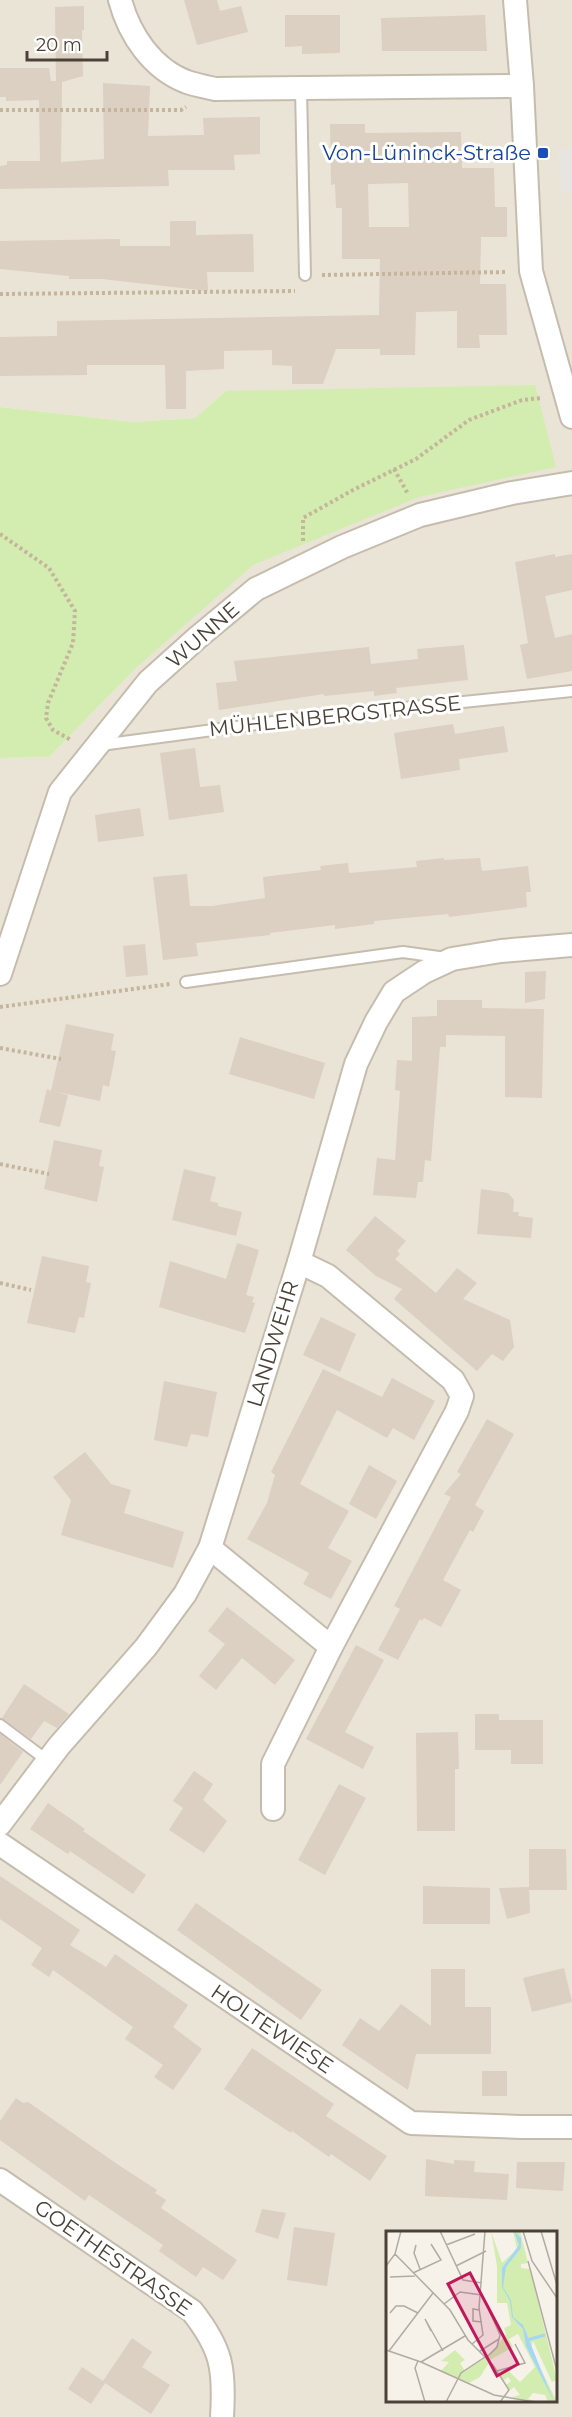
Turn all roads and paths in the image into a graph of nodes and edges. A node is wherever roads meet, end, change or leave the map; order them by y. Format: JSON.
{"nodes":[{"id":1,"x":120,"y":0,"type":"edge"},
{"id":2,"x":515,"y":0,"type":"edge"},
{"id":3,"x":522,"y":86,"type":"junction"},
{"id":4,"x":301,"y":89,"type":"junction"},
{"id":5,"x":0,"y":110,"type":"edge"},
{"id":6,"x":181,"y":110,"type":"dead end"},
{"id":7,"x":531,"y":271,"type":"junction"},
{"id":8,"x":305,"y":275,"type":"junction"},
{"id":9,"x":0,"y":294,"type":"edge"},
{"id":10,"x":569,"y":406,"type":"edge"},
{"id":11,"x":572,"y":483,"type":"edge"},
{"id":12,"x":0,"y":534,"type":"edge"},
{"id":13,"x":304,"y":565,"type":"junction"},
{"id":14,"x":572,"y":692,"type":"edge"},
{"id":15,"x":98,"y":745,"type":"junction"},
{"id":16,"x":572,"y":945,"type":"edge"},
{"id":17,"x":452,"y":959,"type":"junction"},
{"id":18,"x":0,"y":974,"type":"edge"},
{"id":19,"x":186,"y":982,"type":"joint"},
{"id":20,"x":0,"y":1007,"type":"edge"},
{"id":21,"x":0,"y":1048,"type":"edge"},
{"id":22,"x":61,"y":1059,"type":"dead end"},
{"id":23,"x":0,"y":1164,"type":"edge"},
{"id":24,"x":49,"y":1174,"type":"dead end"},
{"id":25,"x":298,"y":1262,"type":"junction"},
{"id":26,"x":0,"y":1283,"type":"edge"},
{"id":27,"x":32,"y":1290,"type":"dead end"},
{"id":28,"x":210,"y":1548,"type":"junction"},
{"id":29,"x":331,"y":1647,"type":"junction"},
{"id":30,"x":0,"y":1725,"type":"edge"},
{"id":31,"x":48,"y":1761,"type":"junction"},
{"id":32,"x":273,"y":1809,"type":"dead end"},
{"id":33,"x":1,"y":1821,"type":"edge"},
{"id":34,"x":0,"y":1844,"type":"edge"},
{"id":35,"x":572,"y":2127,"type":"edge"},
{"id":36,"x":0,"y":2180,"type":"edge"},
{"id":37,"x":222,"y":2417,"type":"edge"}],
"edges":[{"from":1,"to":4,"type":"street"},
{"from":2,"to":3,"type":"street"},
{"from":3,"to":4,"type":"street"},
{"from":3,"to":7,"type":"street"},
{"from":4,"to":8,"type":"lane"},
{"from":5,"to":6,"type":"path"},
{"from":7,"to":8,"type":"path"},
{"from":7,"to":10,"type":"street"},
{"from":8,"to":9,"type":"path"},
{"from":10,"to":13,"type":"path"},
{"from":11,"to":13,"type":"street","name":"WUNNE"},
{"from":12,"to":15,"type":"path"},
{"from":13,"to":15,"type":"street","name":"WUNNE"},
{"from":14,"to":15,"type":"lane","name":"MÜHLENBERGSTRASSE"},
{"from":15,"to":18,"type":"street","name":"WUNNE"},
{"from":16,"to":17,"type":"street","name":"LANDWEHR"},
{"from":17,"to":19,"type":"lane"},
{"from":17,"to":25,"type":"street","name":"LANDWEHR"},
{"from":19,"to":20,"type":"path"},
{"from":21,"to":22,"type":"path"},
{"from":23,"to":24,"type":"path"},
{"from":25,"to":28,"type":"street","name":"LANDWEHR"},
{"from":25,"to":29,"type":"street"},
{"from":26,"to":27,"type":"path"},
{"from":28,"to":29,"type":"street"},
{"from":28,"to":31,"type":"street","name":"LANDWEHR"},
{"from":29,"to":32,"type":"street"},
{"from":30,"to":31,"type":"lane"},
{"from":31,"to":33,"type":"street","name":"LANDWEHR"},
{"from":34,"to":35,"type":"street","name":"HOLTEWIESE"},
{"from":36,"to":37,"type":"street","name":"GOETHESTRASSE"}]}
